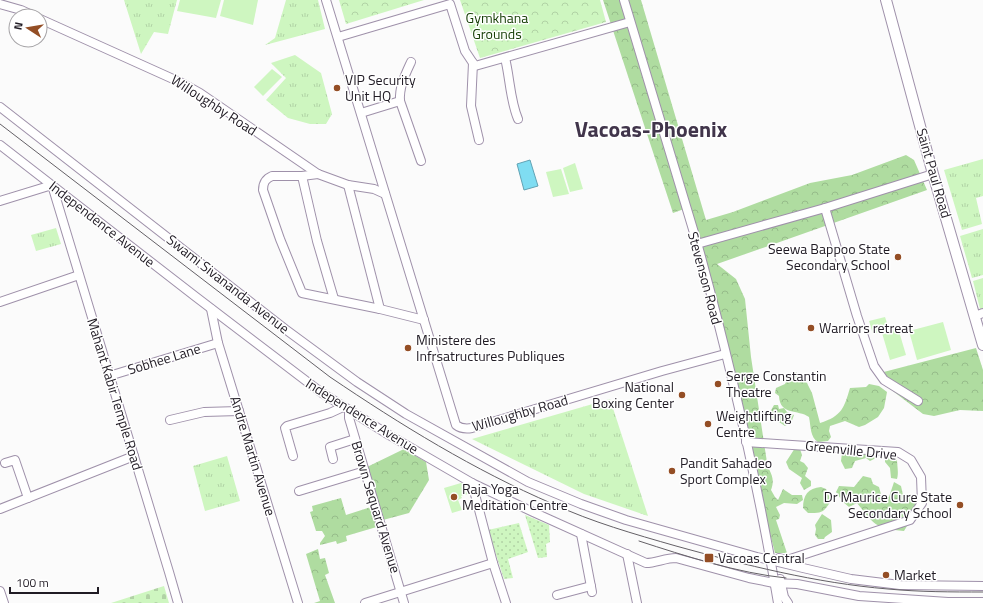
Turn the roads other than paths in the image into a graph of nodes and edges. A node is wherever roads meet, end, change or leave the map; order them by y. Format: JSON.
{"nodes":[{"id":1,"x":326,"y":0,"type":"edge"},
{"id":2,"x":624,"y":0,"type":"edge"},
{"id":3,"x":886,"y":0,"type":"edge"},
{"id":4,"x":0,"y":4,"type":"edge"},
{"id":5,"x":14,"y":8,"type":"edge"},
{"id":6,"x":630,"y":22,"type":"junction"},
{"id":7,"x":48,"y":23,"type":"edge"},
{"id":8,"x":338,"y":37,"type":"junction"},
{"id":9,"x":505,"y":58,"type":"junction"},
{"id":10,"x":410,"y":62,"type":"dead end"},
{"id":11,"x":473,"y":63,"type":"junction"},
{"id":12,"x":400,"y":101,"type":"junction"},
{"id":13,"x":0,"y":107,"type":"edge"},
{"id":14,"x":361,"y":113,"type":"junction"},
{"id":15,"x":518,"y":119,"type":"dead end"},
{"id":16,"x":479,"y":140,"type":"dead end"},
{"id":17,"x":0,"y":145,"type":"edge"},
{"id":18,"x":421,"y":160,"type":"dead end"},
{"id":19,"x":318,"y":174,"type":"junction"},
{"id":20,"x":933,"y":174,"type":"junction"},
{"id":21,"x":302,"y":176,"type":"junction"},
{"id":22,"x":380,"y":178,"type":"junction"},
{"id":23,"x":52,"y":185,"type":"junction"},
{"id":24,"x":348,"y":185,"type":"junction"},
{"id":25,"x":360,"y":187,"type":"junction"},
{"id":26,"x":385,"y":194,"type":"junction"},
{"id":27,"x":0,"y":201,"type":"edge"},
{"id":28,"x":825,"y":208,"type":"junction"},
{"id":29,"x":697,"y":244,"type":"junction"},
{"id":30,"x":79,"y":275,"type":"junction"},
{"id":31,"x":334,"y":299,"type":"junction"},
{"id":32,"x":0,"y":302,"type":"edge"},
{"id":33,"x":380,"y":308,"type":"junction"},
{"id":34,"x":211,"y":309,"type":"junction"},
{"id":35,"x":979,"y":315,"type":"edge"},
{"id":36,"x":424,"y":320,"type":"junction"},
{"id":37,"x":218,"y":343,"type":"junction"},
{"id":38,"x":983,"y":345,"type":"edge"},
{"id":39,"x":725,"y":354,"type":"junction"},
{"id":40,"x":109,"y":376,"type":"junction"},
{"id":41,"x":918,"y":401,"type":"dead end"},
{"id":42,"x":346,"y":409,"type":"junction"},
{"id":43,"x":239,"y":411,"type":"junction"},
{"id":44,"x":170,"y":420,"type":"dead end"},
{"id":45,"x":355,"y":439,"type":"junction"},
{"id":46,"x":746,"y":442,"type":"junction"},
{"id":47,"x":134,"y":456,"type":"junction"},
{"id":48,"x":293,"y":456,"type":"dead end"},
{"id":49,"x":332,"y":459,"type":"dead end"},
{"id":50,"x":5,"y":463,"type":"dead end"},
{"id":51,"x":365,"y":471,"type":"junction"},
{"id":52,"x":472,"y":483,"type":"junction"},
{"id":53,"x":300,"y":491,"type":"dead end"},
{"id":54,"x":28,"y":498,"type":"junction"},
{"id":55,"x":0,"y":509,"type":"edge"},
{"id":56,"x":581,"y":534,"type":"junction"},
{"id":57,"x":627,"y":554,"type":"junction"},
{"id":58,"x":772,"y":559,"type":"junction"},
{"id":59,"x":493,"y":563,"type":"junction"},
{"id":60,"x":778,"y":583,"type":"junction"},
{"id":61,"x":797,"y":584,"type":"junction"},
{"id":62,"x":983,"y":586,"type":"edge"},
{"id":63,"x":0,"y":591,"type":"edge"},
{"id":64,"x":401,"y":592,"type":"junction"},
{"id":65,"x":557,"y":595,"type":"dead end"},
{"id":66,"x":786,"y":600,"type":"edge"},
{"id":67,"x":983,"y":602,"type":"edge"},
{"id":68,"x":4,"y":603,"type":"edge"},
{"id":69,"x":178,"y":603,"type":"edge"},
{"id":70,"x":298,"y":603,"type":"edge"},
{"id":71,"x":365,"y":603,"type":"edge"},
{"id":72,"x":404,"y":603,"type":"edge"},
{"id":73,"x":506,"y":603,"type":"edge"},
{"id":74,"x":637,"y":603,"type":"edge"},
{"id":75,"x":778,"y":603,"type":"edge"}],
"edges":[{"from":1,"to":8,"type":"street","name":"Willoughby Road"},
{"from":2,"to":6,"type":"street","name":"Stevenson Road"},
{"from":3,"to":20,"type":"main road","name":"Saint Paul Road"},
{"from":4,"to":5,"type":"street"},
{"from":6,"to":9,"type":"street"},
{"from":6,"to":29,"type":"street","name":"Stevenson Road"},
{"from":7,"to":19,"type":"street","name":"Willoughby Road"},
{"from":8,"to":11,"type":"street"},
{"from":8,"to":14,"type":"street","name":"Willoughby Road"},
{"from":9,"to":11,"type":"street"},
{"from":9,"to":15,"type":"street"},
{"from":10,"to":12,"type":"street"},
{"from":11,"to":16,"type":"street"},
{"from":12,"to":14,"type":"street"},
{"from":12,"to":18,"type":"street"},
{"from":13,"to":58,"type":"street","name":"Swami Sivananda Avenue"},
{"from":14,"to":22,"type":"street","name":"Willoughby Road"},
{"from":17,"to":23,"type":"street","name":"Independence Avenue"},
{"from":19,"to":21,"type":"street"},
{"from":19,"to":24,"type":"street","name":"Willoughby Road"},
{"from":20,"to":28,"type":"street"},
{"from":20,"to":35,"type":"main road","name":"Saint Paul Road"},
{"from":21,"to":31,"type":"street"},
{"from":21,"to":31,"type":"street"},
{"from":22,"to":25,"type":"street"},
{"from":22,"to":26,"type":"street","name":"Willoughby Road"},
{"from":23,"to":27,"type":"street"},
{"from":23,"to":30,"type":"street","name":"Mahant Kabir Temple Road"},
{"from":23,"to":34,"type":"street","name":"Independence Avenue"},
{"from":24,"to":25,"type":"street","name":"Willoughby Road"},
{"from":24,"to":33,"type":"street"},
{"from":25,"to":26,"type":"street","name":"Willoughby Road"},
{"from":26,"to":36,"type":"street","name":"Willoughby Road"},
{"from":28,"to":29,"type":"street"},
{"from":28,"to":41,"type":"street"},
{"from":29,"to":39,"type":"street","name":"Stevenson Road"},
{"from":30,"to":32,"type":"street"},
{"from":30,"to":40,"type":"street","name":"Mahant Kabir Temple Road"},
{"from":31,"to":33,"type":"street"},
{"from":33,"to":36,"type":"street"},
{"from":34,"to":37,"type":"street","name":"Andre Martin Avenue"},
{"from":34,"to":42,"type":"street","name":"Independence Avenue"},
{"from":35,"to":38,"type":"main road","name":"Saint Paul Road"},
{"from":36,"to":39,"type":"street","name":"Willoughby Road"},
{"from":37,"to":40,"type":"street","name":"Sobhee Lane"},
{"from":37,"to":43,"type":"street","name":"Andre Martin Avenue"},
{"from":39,"to":46,"type":"street","name":"Stevenson Road"},
{"from":40,"to":47,"type":"street","name":"Mahant Kabir Temple Road"},
{"from":42,"to":45,"type":"street","name":"Brown Sequard Avenue"},
{"from":42,"to":48,"type":"street"},
{"from":42,"to":52,"type":"street","name":"Independence Avenue"},
{"from":43,"to":44,"type":"street"},
{"from":43,"to":70,"type":"street","name":"Andre Martin Avenue"},
{"from":45,"to":49,"type":"street"},
{"from":45,"to":51,"type":"street","name":"Brown Sequard Avenue"},
{"from":46,"to":58,"type":"street","name":"Stevenson Road"},
{"from":46,"to":58,"type":"street","name":"Greenville Drive"},
{"from":47,"to":54,"type":"street"},
{"from":47,"to":69,"type":"street","name":"Mahant Kabir Temple Road"},
{"from":50,"to":54,"type":"street"},
{"from":51,"to":53,"type":"street"},
{"from":51,"to":64,"type":"street","name":"Brown Sequard Avenue"},
{"from":52,"to":56,"type":"street","name":"Independence Avenue"},
{"from":52,"to":59,"type":"street"},
{"from":54,"to":55,"type":"street"},
{"from":56,"to":57,"type":"street","name":"Independence Avenue"},
{"from":56,"to":65,"type":"street"},
{"from":57,"to":60,"type":"street","name":"Independence Avenue"},
{"from":57,"to":74,"type":"street"},
{"from":58,"to":60,"type":"street","name":"Stevenson Road"},
{"from":58,"to":62,"type":"street"},
{"from":59,"to":64,"type":"street"},
{"from":59,"to":73,"type":"street"},
{"from":60,"to":61,"type":"street"},
{"from":60,"to":66,"type":"street"},
{"from":60,"to":75,"type":"street"},
{"from":61,"to":66,"type":"street"},
{"from":61,"to":67,"type":"street"},
{"from":63,"to":68,"type":"street"},
{"from":64,"to":71,"type":"street"},
{"from":64,"to":72,"type":"street","name":"Brown Sequard Avenue"}]}
